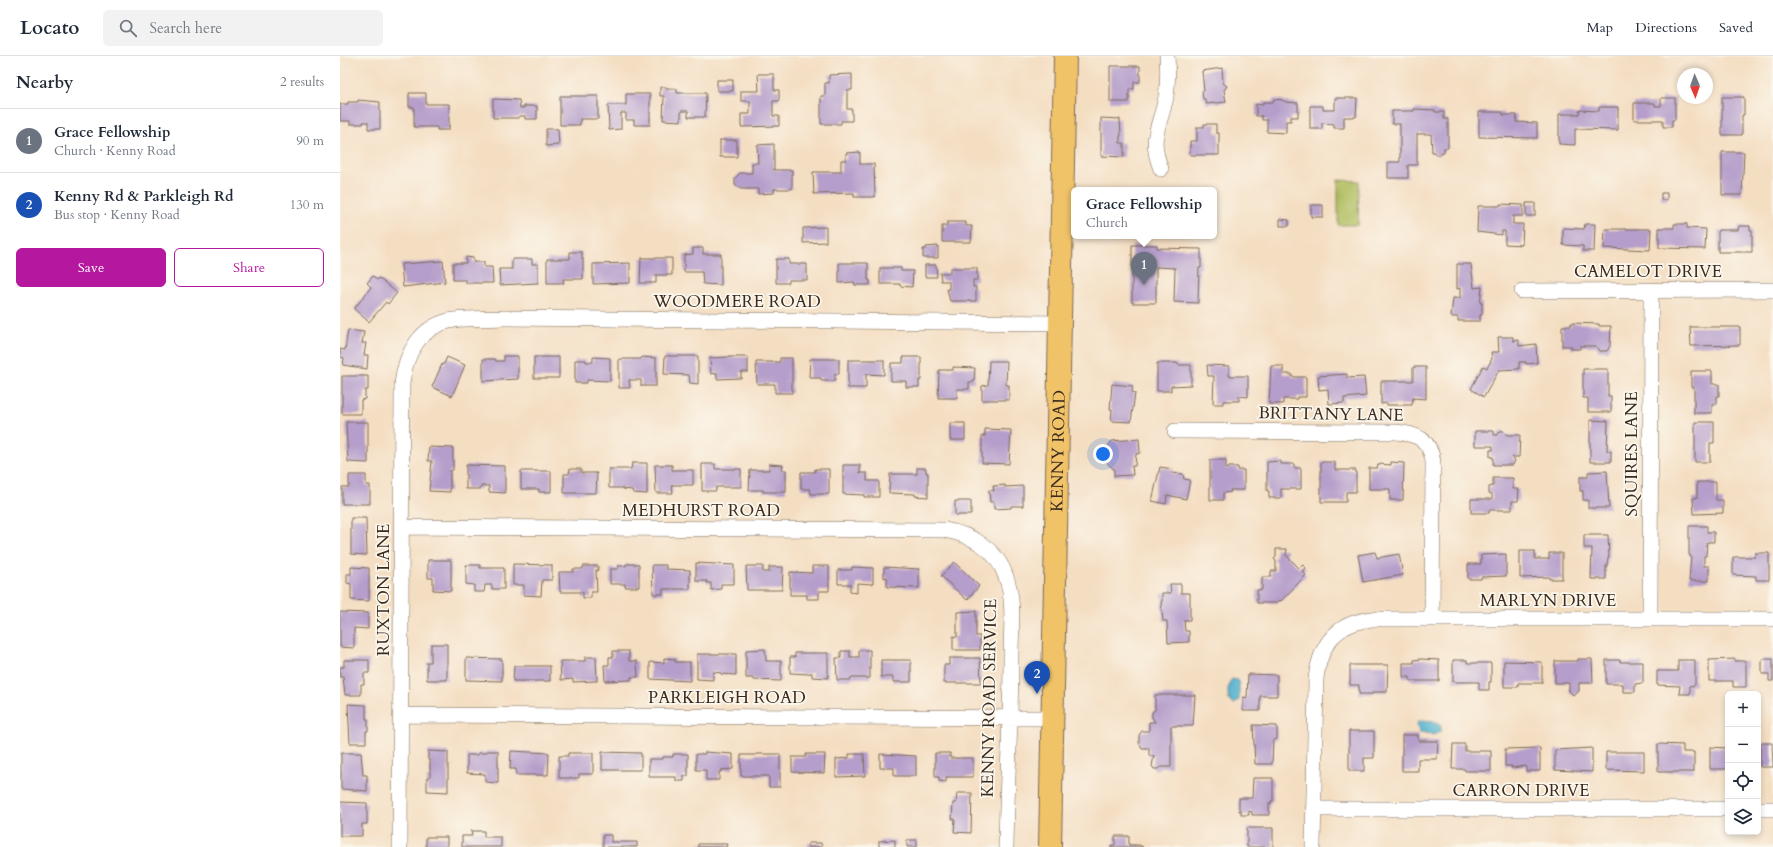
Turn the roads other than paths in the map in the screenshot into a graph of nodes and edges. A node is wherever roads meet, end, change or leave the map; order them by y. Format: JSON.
{"nodes":[{"id":1,"x":1065,"y":56,"type":"edge"},
{"id":2,"x":1167,"y":56,"type":"edge"},
{"id":3,"x":1161,"y":169,"type":"dead end"},
{"id":4,"x":1651,"y":290,"type":"junction"},
{"id":5,"x":1773,"y":290,"type":"edge"},
{"id":6,"x":1522,"y":291,"type":"dead end"},
{"id":7,"x":1059,"y":323,"type":"junction"},
{"id":8,"x":420,"y":337,"type":"joint"},
{"id":9,"x":1175,"y":431,"type":"dead end"},
{"id":10,"x":402,"y":527,"type":"junction"},
{"id":11,"x":993,"y":554,"type":"joint"},
{"id":12,"x":1650,"y":618,"type":"junction"},
{"id":13,"x":1432,"y":619,"type":"junction"},
{"id":14,"x":1773,"y":619,"type":"edge"},
{"id":15,"x":401,"y":715,"type":"junction"},
{"id":16,"x":1010,"y":718,"type":"junction"},
{"id":17,"x":1052,"y":718,"type":"junction"},
{"id":18,"x":1313,"y":809,"type":"junction"},
{"id":19,"x":1725,"y":809,"type":"edge"},
{"id":20,"x":1761,"y":809,"type":"edge"},
{"id":21,"x":1773,"y":809,"type":"edge"},
{"id":22,"x":400,"y":847,"type":"edge"},
{"id":23,"x":1006,"y":847,"type":"edge"},
{"id":24,"x":1050,"y":847,"type":"edge"},
{"id":25,"x":1313,"y":847,"type":"edge"}],
"edges":[{"from":1,"to":7,"type":"main road","name":"KENNY ROAD"},
{"from":2,"to":3,"type":"street"},
{"from":4,"to":5,"type":"street","name":"CAMELOT DRIVE"},
{"from":4,"to":6,"type":"street","name":"CAMELOT DRIVE"},
{"from":4,"to":12,"type":"street","name":"SQUIRES LANE"},
{"from":7,"to":8,"type":"street","name":"WOODMERE ROAD"},
{"from":7,"to":17,"type":"main road","name":"KENNY ROAD"},
{"from":8,"to":10,"type":"street","name":"RUXTON LANE"},
{"from":9,"to":13,"type":"street","name":"BRITTANY LANE"},
{"from":10,"to":11,"type":"street","name":"MEDHURST ROAD"},
{"from":10,"to":15,"type":"street","name":"RUXTON LANE"},
{"from":11,"to":16,"type":"street","name":"KENNY ROAD SERVICE"},
{"from":12,"to":13,"type":"street","name":"MARLYN DRIVE"},
{"from":12,"to":14,"type":"street","name":"MARLYN DRIVE"},
{"from":13,"to":18,"type":"street","name":"MARLYN DRIVE"},
{"from":15,"to":16,"type":"street","name":"PARKLEIGH ROAD"},
{"from":15,"to":22,"type":"street","name":"RUXTON LANE"},
{"from":16,"to":17,"type":"street","name":"PARKLEIGH ROAD"},
{"from":16,"to":23,"type":"street","name":"KENNY ROAD SERVICE"},
{"from":17,"to":24,"type":"main road","name":"KENNY ROAD"},
{"from":18,"to":19,"type":"street","name":"CARRON DRIVE"},
{"from":18,"to":25,"type":"street","name":"MARLYN DRIVE"},
{"from":20,"to":21,"type":"street"}]}
